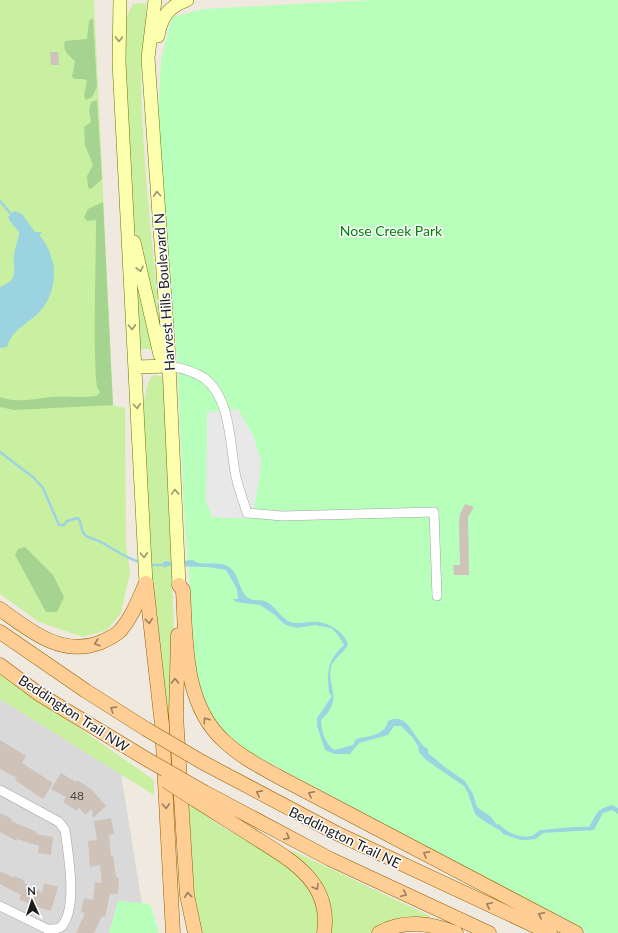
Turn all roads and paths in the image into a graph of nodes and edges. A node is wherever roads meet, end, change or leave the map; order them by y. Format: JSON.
{"nodes":[{"id":1,"x":120,"y":0,"type":"edge"},
{"id":2,"x":156,"y":0,"type":"edge"},
{"id":3,"x":187,"y":0,"type":"edge"},
{"id":4,"x":150,"y":99,"type":"junction"},
{"id":5,"x":126,"y":204,"type":"junction"},
{"id":6,"x":169,"y":366,"type":"junction"},
{"id":7,"x":135,"y":367,"type":"junction"},
{"id":8,"x":146,"y":582,"type":"junction"},
{"id":9,"x":179,"y":585,"type":"junction"},
{"id":10,"x":437,"y":596,"type":"dead end"},
{"id":11,"x":0,"y":609,"type":"edge"},
{"id":12,"x":0,"y":632,"type":"edge"},
{"id":13,"x":0,"y":665,"type":"edge"},
{"id":14,"x":146,"y":729,"type":"joint"},
{"id":15,"x":148,"y":764,"type":"joint"},
{"id":16,"x":0,"y":790,"type":"edge"},
{"id":17,"x":199,"y":796,"type":"junction"},
{"id":18,"x":0,"y":906,"type":"edge"},
{"id":19,"x":173,"y":933,"type":"edge"},
{"id":20,"x":195,"y":933,"type":"edge"},
{"id":21,"x":324,"y":933,"type":"edge"},
{"id":22,"x":379,"y":933,"type":"edge"},
{"id":23,"x":456,"y":933,"type":"edge"},
{"id":24,"x":489,"y":933,"type":"edge"},
{"id":25,"x":550,"y":933,"type":"edge"},
{"id":26,"x":576,"y":933,"type":"edge"}],
"edges":[{"from":1,"to":5,"type":"main road","one_way":true},
{"from":2,"to":4,"type":"main road","name":"Harvest Hills Boulevard N"},
{"from":3,"to":4,"type":"main road"},
{"from":6,"to":4,"type":"main road","name":"Harvest Hills Boulevard N","one_way":true},
{"from":5,"to":6,"type":"main road","one_way":true},
{"from":5,"to":7,"type":"main road","one_way":true},
{"from":6,"to":7,"type":"main road"},
{"from":9,"to":6,"type":"main road","name":"Harvest Hills Boulevard N","one_way":true},
{"from":6,"to":10,"type":"street"},
{"from":7,"to":8,"type":"main road","one_way":true},
{"from":8,"to":11,"type":"main road","one_way":true},
{"from":8,"to":19,"type":"main road","one_way":true},
{"from":20,"to":9,"type":"main road","one_way":true},
{"from":26,"to":9,"type":"main road","one_way":true},
{"from":14,"to":12,"type":"main road","name":"Beddington Trail NW","one_way":true},
{"from":13,"to":15,"type":"main road","name":"Beddington Trail NW"},
{"from":25,"to":14,"type":"main road","name":"Beddington Trail NE","one_way":true,"bridge":true},
{"from":15,"to":17,"type":"main road","name":"Beddington Trail NE","bridge":true},
{"from":16,"to":18,"type":"street"},
{"from":17,"to":21,"type":"main road","one_way":true},
{"from":17,"to":24,"type":"main road","name":"Beddington Trail NE","one_way":true},
{"from":22,"to":23,"type":"main road"}]}
